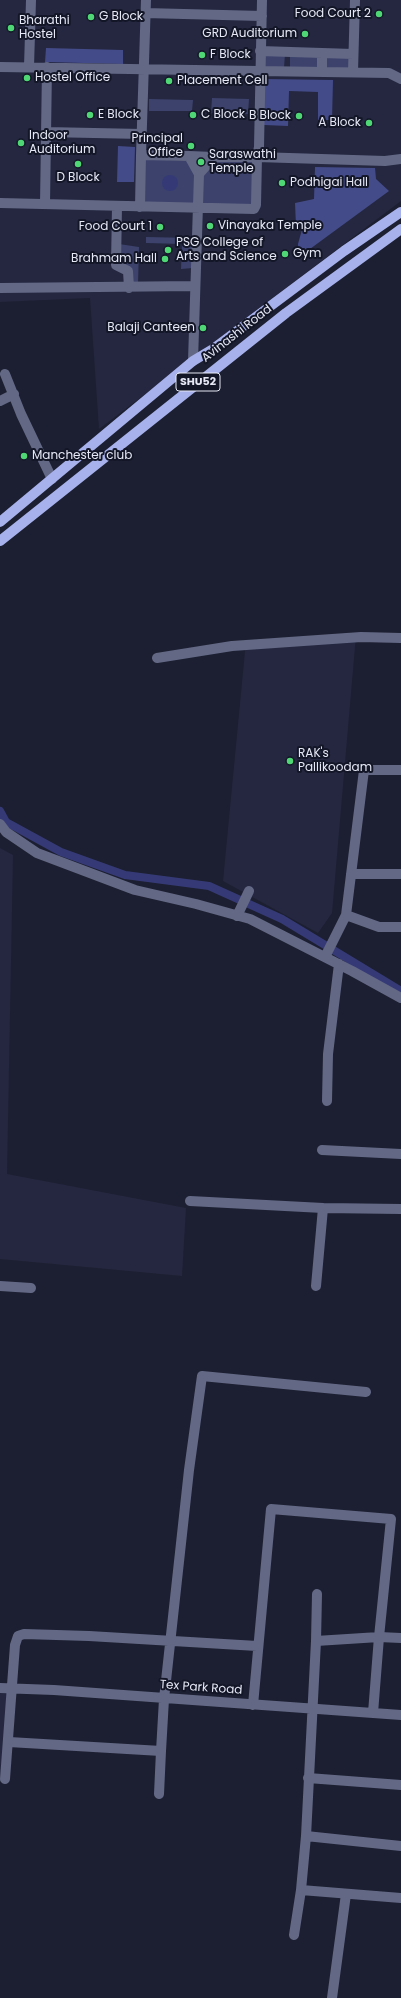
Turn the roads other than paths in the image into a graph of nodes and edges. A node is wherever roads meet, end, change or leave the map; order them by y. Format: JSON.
{"nodes":[{"id":1,"x":31,"y":0,"type":"edge"},
{"id":2,"x":146,"y":0,"type":"edge"},
{"id":3,"x":262,"y":0,"type":"edge"},
{"id":4,"x":354,"y":0,"type":"edge"},
{"id":5,"x":145,"y":13,"type":"junction"},
{"id":6,"x":262,"y":16,"type":"junction"},
{"id":7,"x":260,"y":51,"type":"junction"},
{"id":8,"x":288,"y":52,"type":"junction"},
{"id":9,"x":322,"y":53,"type":"junction"},
{"id":10,"x":353,"y":54,"type":"junction"},
{"id":11,"x":0,"y":67,"type":"edge"},
{"id":12,"x":29,"y":67,"type":"junction"},
{"id":13,"x":47,"y":67,"type":"junction"},
{"id":14,"x":144,"y":69,"type":"junction"},
{"id":15,"x":260,"y":70,"type":"junction"},
{"id":16,"x":287,"y":71,"type":"junction"},
{"id":17,"x":322,"y":71,"type":"junction"},
{"id":18,"x":353,"y":72,"type":"junction"},
{"id":19,"x":401,"y":79,"type":"edge"},
{"id":20,"x":46,"y":132,"type":"junction"},
{"id":21,"x":142,"y":134,"type":"junction"},
{"id":22,"x":141,"y":155,"type":"junction"},
{"id":23,"x":189,"y":156,"type":"junction"},
{"id":24,"x":214,"y":157,"type":"junction"},
{"id":25,"x":257,"y":158,"type":"junction"},
{"id":26,"x":401,"y":159,"type":"edge"},
{"id":27,"x":199,"y":174,"type":"junction"},
{"id":28,"x":0,"y":203,"type":"edge"},
{"id":29,"x":45,"y":204,"type":"junction"},
{"id":30,"x":117,"y":206,"type":"junction"},
{"id":31,"x":140,"y":207,"type":"junction"},
{"id":32,"x":199,"y":208,"type":"junction"},
{"id":33,"x":401,"y":212,"type":"edge"},
{"id":34,"x":401,"y":229,"type":"edge"},
{"id":35,"x":195,"y":286,"type":"junction"},
{"id":36,"x":0,"y":288,"type":"edge"},
{"id":37,"x":130,"y":288,"type":"junction"},
{"id":38,"x":193,"y":360,"type":"junction"},
{"id":39,"x":5,"y":374,"type":"dead end"},
{"id":40,"x":14,"y":394,"type":"junction"},
{"id":41,"x":0,"y":400,"type":"edge"},
{"id":42,"x":52,"y":479,"type":"junction"},
{"id":43,"x":0,"y":522,"type":"edge"},
{"id":44,"x":0,"y":541,"type":"edge"},
{"id":45,"x":401,"y":638,"type":"edge"},
{"id":46,"x":157,"y":658,"type":"dead end"},
{"id":47,"x":401,"y":770,"type":"edge"},
{"id":48,"x":0,"y":824,"type":"edge"},
{"id":49,"x":351,"y":874,"type":"junction"},
{"id":50,"x":401,"y":874,"type":"edge"},
{"id":51,"x":247,"y":893,"type":"dead end"},
{"id":52,"x":239,"y":911,"type":"junction"},
{"id":53,"x":346,"y":915,"type":"junction"},
{"id":54,"x":401,"y":927,"type":"edge"},
{"id":55,"x":326,"y":956,"type":"junction"},
{"id":56,"x":339,"y":964,"type":"junction"},
{"id":57,"x":401,"y":998,"type":"edge"},
{"id":58,"x":327,"y":1101,"type":"dead end"},
{"id":59,"x":322,"y":1150,"type":"dead end"},
{"id":60,"x":401,"y":1154,"type":"edge"},
{"id":61,"x":190,"y":1201,"type":"dead end"},
{"id":62,"x":323,"y":1208,"type":"junction"},
{"id":63,"x":401,"y":1209,"type":"edge"},
{"id":64,"x":0,"y":1286,"type":"edge"},
{"id":65,"x":316,"y":1286,"type":"dead end"},
{"id":66,"x":32,"y":1288,"type":"dead end"},
{"id":67,"x":366,"y":1392,"type":"dead end"},
{"id":68,"x":317,"y":1594,"type":"dead end"},
{"id":69,"x":378,"y":1637,"type":"junction"},
{"id":70,"x":401,"y":1638,"type":"edge"},
{"id":71,"x":171,"y":1641,"type":"junction"},
{"id":72,"x":316,"y":1641,"type":"junction"},
{"id":73,"x":257,"y":1646,"type":"junction"},
{"id":74,"x":0,"y":1688,"type":"edge"},
{"id":75,"x":13,"y":1689,"type":"junction"},
{"id":76,"x":164,"y":1699,"type":"junction"},
{"id":77,"x":253,"y":1705,"type":"junction"},
{"id":78,"x":312,"y":1709,"type":"junction"},
{"id":79,"x":373,"y":1713,"type":"junction"},
{"id":80,"x":401,"y":1715,"type":"edge"},
{"id":81,"x":9,"y":1742,"type":"junction"},
{"id":82,"x":161,"y":1751,"type":"junction"},
{"id":83,"x":308,"y":1778,"type":"junction"},
{"id":84,"x":5,"y":1779,"type":"dead end"},
{"id":85,"x":401,"y":1785,"type":"edge"},
{"id":86,"x":159,"y":1794,"type":"dead end"},
{"id":87,"x":306,"y":1836,"type":"junction"},
{"id":88,"x":401,"y":1846,"type":"edge"},
{"id":89,"x":301,"y":1890,"type":"junction"},
{"id":90,"x":346,"y":1894,"type":"junction"},
{"id":91,"x":401,"y":1898,"type":"edge"},
{"id":92,"x":294,"y":1935,"type":"dead end"},
{"id":93,"x":332,"y":1998,"type":"edge"}],
"edges":[{"from":1,"to":12,"type":"street"},
{"from":2,"to":5,"type":"street"},
{"from":3,"to":6,"type":"street"},
{"from":4,"to":10,"type":"street"},
{"from":5,"to":6,"type":"street"},
{"from":5,"to":14,"type":"street"},
{"from":6,"to":7,"type":"street"},
{"from":7,"to":8,"type":"street"},
{"from":7,"to":15,"type":"street"},
{"from":8,"to":9,"type":"street"},
{"from":8,"to":16,"type":"street"},
{"from":9,"to":10,"type":"street"},
{"from":9,"to":17,"type":"street"},
{"from":10,"to":18,"type":"street"},
{"from":11,"to":12,"type":"street"},
{"from":12,"to":13,"type":"street"},
{"from":13,"to":14,"type":"street"},
{"from":13,"to":20,"type":"street"},
{"from":14,"to":15,"type":"street"},
{"from":14,"to":21,"type":"street"},
{"from":15,"to":16,"type":"street"},
{"from":15,"to":25,"type":"street"},
{"from":16,"to":17,"type":"street"},
{"from":17,"to":18,"type":"street"},
{"from":18,"to":19,"type":"street"},
{"from":20,"to":21,"type":"street"},
{"from":20,"to":29,"type":"street"},
{"from":21,"to":22,"type":"street"},
{"from":22,"to":23,"type":"street"},
{"from":22,"to":31,"type":"street"},
{"from":23,"to":24,"type":"street"},
{"from":23,"to":27,"type":"street"},
{"from":24,"to":25,"type":"street"},
{"from":24,"to":27,"type":"street"},
{"from":25,"to":26,"type":"street"},
{"from":25,"to":32,"type":"street"},
{"from":27,"to":32,"type":"street"},
{"from":28,"to":29,"type":"street"},
{"from":29,"to":30,"type":"street"},
{"from":30,"to":31,"type":"street"},
{"from":30,"to":37,"type":"street"},
{"from":31,"to":32,"type":"street"},
{"from":32,"to":35,"type":"street"},
{"from":33,"to":38,"type":"main road","name":"Avinashi Road","number":"SHU52"},
{"from":34,"to":44,"type":"main road","name":"Avinashi Road","number":"SHU52"},
{"from":35,"to":37,"type":"street"},
{"from":35,"to":38,"type":"street"},
{"from":36,"to":37,"type":"street"},
{"from":38,"to":42,"type":"main road","name":"Avinashi Road","number":"SHU52"},
{"from":39,"to":40,"type":"street"},
{"from":40,"to":41,"type":"street"},
{"from":40,"to":42,"type":"street"},
{"from":42,"to":43,"type":"main road","name":"Avinashi Road","number":"SHU52"},
{"from":45,"to":46,"type":"street"},
{"from":47,"to":49,"type":"street"},
{"from":48,"to":52,"type":"street"},
{"from":49,"to":50,"type":"street"},
{"from":49,"to":53,"type":"street"},
{"from":51,"to":52,"type":"street"},
{"from":52,"to":55,"type":"street"},
{"from":53,"to":54,"type":"street"},
{"from":53,"to":55,"type":"street"},
{"from":55,"to":56,"type":"street"},
{"from":56,"to":57,"type":"street"},
{"from":56,"to":58,"type":"street"},
{"from":59,"to":60,"type":"street"},
{"from":61,"to":62,"type":"street"},
{"from":62,"to":63,"type":"street"},
{"from":62,"to":65,"type":"street"},
{"from":64,"to":66,"type":"street"},
{"from":67,"to":71,"type":"street"},
{"from":68,"to":72,"type":"street"},
{"from":69,"to":70,"type":"street"},
{"from":69,"to":72,"type":"street"},
{"from":69,"to":73,"type":"street"},
{"from":69,"to":79,"type":"street"},
{"from":71,"to":73,"type":"street"},
{"from":71,"to":75,"type":"street"},
{"from":71,"to":76,"type":"street"},
{"from":72,"to":78,"type":"street"},
{"from":73,"to":77,"type":"street"},
{"from":74,"to":75,"type":"street","name":"Tex Park Road"},
{"from":75,"to":76,"type":"street","name":"Tex Park Road"},
{"from":75,"to":81,"type":"street"},
{"from":76,"to":77,"type":"street","name":"Tex Park Road"},
{"from":76,"to":82,"type":"street"},
{"from":77,"to":78,"type":"street","name":"Tex Park Road"},
{"from":78,"to":79,"type":"street","name":"Tex Park Road"},
{"from":78,"to":83,"type":"street"},
{"from":79,"to":80,"type":"street","name":"Tex Park Road"},
{"from":81,"to":82,"type":"street"},
{"from":81,"to":84,"type":"street"},
{"from":82,"to":86,"type":"street"},
{"from":83,"to":85,"type":"street"},
{"from":83,"to":87,"type":"street"},
{"from":87,"to":88,"type":"street"},
{"from":87,"to":89,"type":"street"},
{"from":89,"to":90,"type":"street"},
{"from":89,"to":92,"type":"street"},
{"from":90,"to":91,"type":"street"},
{"from":90,"to":93,"type":"street"}]}
